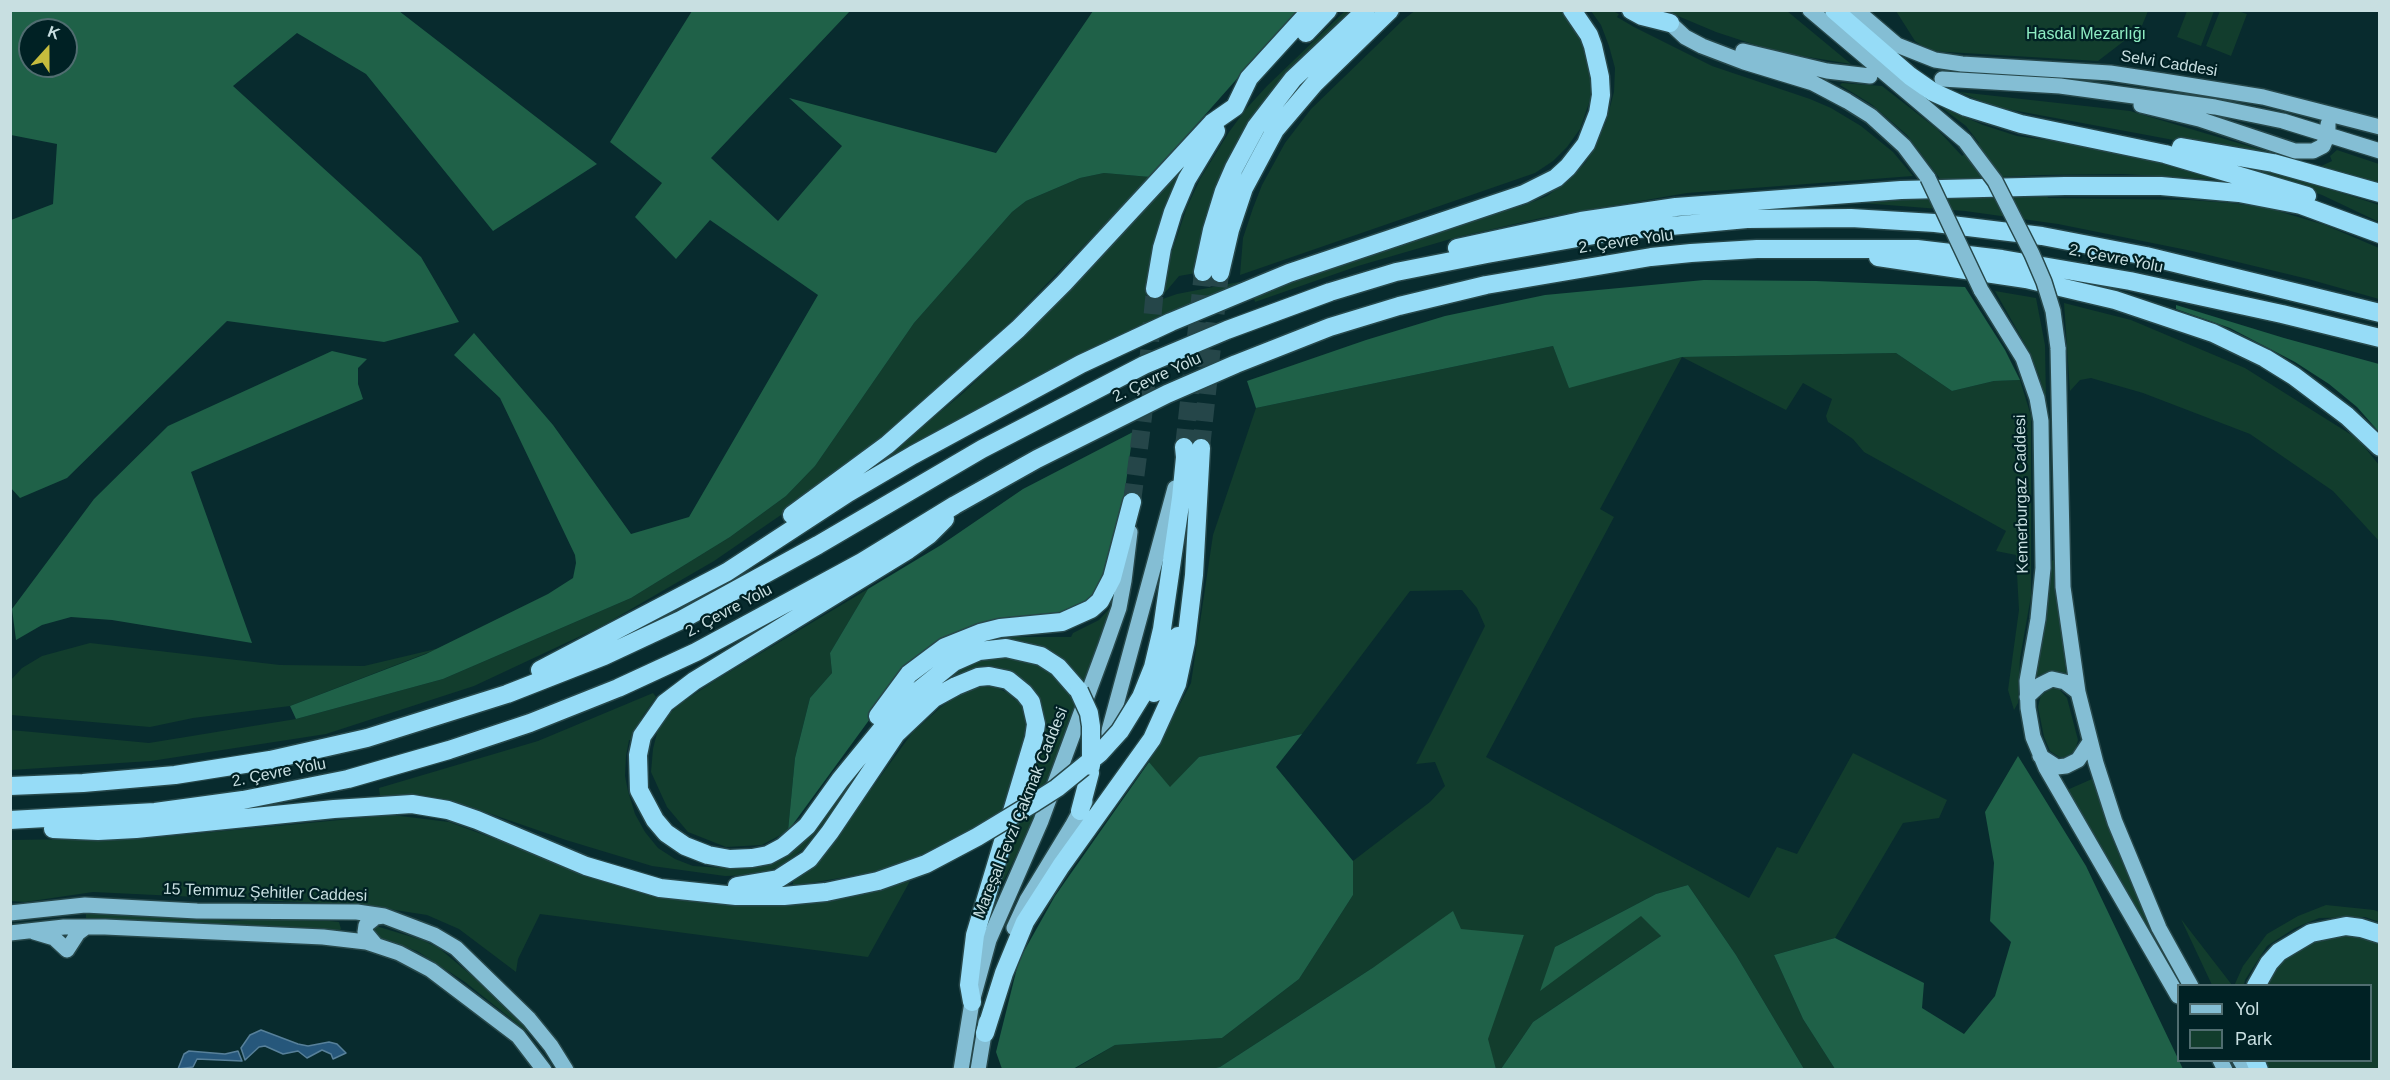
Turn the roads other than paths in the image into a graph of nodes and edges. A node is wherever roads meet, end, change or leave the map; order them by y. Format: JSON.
{"nodes":[{"id":1,"x":1311,"y":10,"type":"edge"},
{"id":2,"x":1328,"y":10,"type":"edge"},
{"id":3,"x":1366,"y":10,"type":"edge"},
{"id":4,"x":1390,"y":10,"type":"edge"},
{"id":5,"x":1398,"y":10,"type":"edge"},
{"id":6,"x":1572,"y":10,"type":"edge"},
{"id":7,"x":1631,"y":10,"type":"edge"},
{"id":8,"x":1645,"y":10,"type":"edge"},
{"id":9,"x":1810,"y":10,"type":"edge"},
{"id":10,"x":1834,"y":10,"type":"edge"},
{"id":11,"x":1856,"y":10,"type":"edge"},
{"id":12,"x":1670,"y":23,"type":"junction"},
{"id":13,"x":1353,"y":47,"type":"junction"},
{"id":14,"x":1870,"y":76,"type":"dead end"},
{"id":15,"x":1942,"y":79,"type":"dead end"},
{"id":16,"x":2060,"y":86,"type":"junction"},
{"id":17,"x":1235,"y":107,"type":"junction"},
{"id":18,"x":2321,"y":111,"type":"junction"},
{"id":19,"x":1995,"y":116,"type":"junction"},
{"id":20,"x":2373,"y":125,"type":"edge"},
{"id":21,"x":2328,"y":134,"type":"junction"},
{"id":22,"x":2379,"y":143,"type":"edge"},
{"id":23,"x":2379,"y":151,"type":"edge"},
{"id":24,"x":2379,"y":193,"type":"edge"},
{"id":25,"x":2379,"y":229,"type":"edge"},
{"id":26,"x":2379,"y":234,"type":"edge"},
{"id":27,"x":1829,"y":249,"type":"junction"},
{"id":28,"x":1396,"y":272,"type":"junction"},
{"id":29,"x":1155,"y":289,"type":"tunnel mouth"},
{"id":30,"x":2379,"y":313,"type":"edge"},
{"id":31,"x":2379,"y":339,"type":"edge"},
{"id":32,"x":1192,"y":447,"type":"junction"},
{"id":33,"x":2379,"y":447,"type":"edge"},
{"id":34,"x":1132,"y":502,"type":"joint"},
{"id":35,"x":955,"y":505,"type":"junction"},
{"id":36,"x":1195,"y":531,"type":"junction"},
{"id":37,"x":684,"y":595,"type":"junction"},
{"id":38,"x":2078,"y":692,"type":"junction"},
{"id":39,"x":2027,"y":697,"type":"junction"},
{"id":40,"x":1143,"y":701,"type":"junction"},
{"id":41,"x":466,"y":709,"type":"junction"},
{"id":42,"x":2090,"y":742,"type":"junction"},
{"id":43,"x":2040,"y":756,"type":"junction"},
{"id":44,"x":840,"y":780,"type":"junction"},
{"id":45,"x":10,"y":786,"type":"edge"},
{"id":46,"x":1080,"y":811,"type":"junction"},
{"id":47,"x":10,"y":820,"type":"edge"},
{"id":48,"x":631,"y":880,"type":"junction"},
{"id":49,"x":336,"y":911,"type":"junction"},
{"id":50,"x":10,"y":913,"type":"edge"},
{"id":51,"x":384,"y":916,"type":"junction"},
{"id":52,"x":86,"y":927,"type":"junction"},
{"id":53,"x":28,"y":931,"type":"junction"},
{"id":54,"x":10,"y":933,"type":"edge"},
{"id":55,"x":2379,"y":934,"type":"edge"},
{"id":56,"x":339,"y":939,"type":"junction"},
{"id":57,"x":375,"y":944,"type":"junction"},
{"id":58,"x":2190,"y":984,"type":"edge"},
{"id":59,"x":2257,"y":984,"type":"edge"},
{"id":60,"x":2177,"y":994,"type":"edge"},
{"id":61,"x":972,"y":1002,"type":"junction"},
{"id":62,"x":985,"y":1033,"type":"junction"},
{"id":63,"x":544,"y":1070,"type":"edge"},
{"id":64,"x":566,"y":1070,"type":"edge"},
{"id":65,"x":961,"y":1070,"type":"edge"},
{"id":66,"x":978,"y":1070,"type":"edge"}],
"edges":[{"from":1,"to":17,"type":"highway"},
{"from":2,"to":17,"type":"highway"},
{"from":3,"to":13,"type":"highway"},
{"from":4,"to":13,"type":"highway"},
{"from":5,"to":13,"type":"highway"},
{"from":6,"to":37,"type":"highway"},
{"from":7,"to":12,"type":"highway"},
{"from":8,"to":12,"type":"highway"},
{"from":9,"to":38,"type":"main road","bridge":true},
{"from":10,"to":19,"type":"highway"},
{"from":11,"to":18,"type":"main road","name":"Selvi Caddesi"},
{"from":12,"to":14,"type":"main road"},
{"from":12,"to":39,"type":"main road","name":"Kemerburgaz Caddesi","bridge":true},
{"from":15,"to":16,"type":"main road"},
{"from":16,"to":21,"type":"main road"},
{"from":16,"to":21,"type":"main road"},
{"from":17,"to":29,"type":"highway"},
{"from":17,"to":37,"type":"highway"},
{"from":18,"to":20,"type":"main road","name":"Selvi Caddesi"},
{"from":18,"to":21,"type":"main road"},
{"from":19,"to":24,"type":"highway"},
{"from":19,"to":25,"type":"highway"},
{"from":20,"to":22,"type":"main road"},
{"from":21,"to":23,"type":"main road"},
{"from":26,"to":28,"type":"highway"},
{"from":27,"to":31,"type":"highway","name":"2. Çevre Yolu"},
{"from":27,"to":33,"type":"highway"},
{"from":27,"to":35,"type":"highway","name":"2. Çevre Yolu"},
{"from":28,"to":30,"type":"highway","name":"2. Çevre Yolu"},
{"from":28,"to":41,"type":"highway","name":"2. Çevre Yolu"},
{"from":32,"to":36,"type":"highway"},
{"from":32,"to":40,"type":"highway"},
{"from":32,"to":46,"type":"main road"},
{"from":34,"to":44,"type":"highway"},
{"from":34,"to":61,"type":"main road","name":"Mareşal Fevzi Çakmak Caddesi"},
{"from":35,"to":44,"type":"highway"},
{"from":35,"to":47,"type":"highway","name":"2. Çevre Yolu"},
{"from":36,"to":40,"type":"highway"},
{"from":36,"to":62,"type":"highway"},
{"from":37,"to":41,"type":"highway"},
{"from":38,"to":39,"type":"main road"},
{"from":38,"to":42,"type":"main road"},
{"from":39,"to":43,"type":"main road","name":"Kemerburgaz Caddesi"},
{"from":40,"to":48,"type":"highway","bridge":true},
{"from":41,"to":45,"type":"highway","name":"2. Çevre Yolu"},
{"from":42,"to":43,"type":"main road"},
{"from":42,"to":58,"type":"main road"},
{"from":43,"to":60,"type":"main road","name":"Kemerburgaz Caddesi"},
{"from":44,"to":46,"type":"highway","bridge":true},
{"from":46,"to":62,"type":"main road"},
{"from":47,"to":48,"type":"highway"},
{"from":48,"to":61,"type":"highway"},
{"from":49,"to":50,"type":"main road","name":"15 Temmuz Şehitler Caddesi"},
{"from":49,"to":51,"type":"main road","name":"15 Temmuz Şehitler Caddesi"},
{"from":49,"to":56,"type":"main road"},
{"from":51,"to":57,"type":"main road"},
{"from":51,"to":64,"type":"main road","name":"15 Temmuz Şehitler Caddesi"},
{"from":52,"to":53,"type":"main road"},
{"from":52,"to":53,"type":"main road"},
{"from":52,"to":56,"type":"main road"},
{"from":53,"to":54,"type":"main road"},
{"from":55,"to":59,"type":"highway"},
{"from":56,"to":57,"type":"main road"},
{"from":57,"to":63,"type":"main road"},
{"from":61,"to":65,"type":"main road","name":"Mareşal Fevzi Çakmak Caddesi"},
{"from":62,"to":66,"type":"main road"}]}
